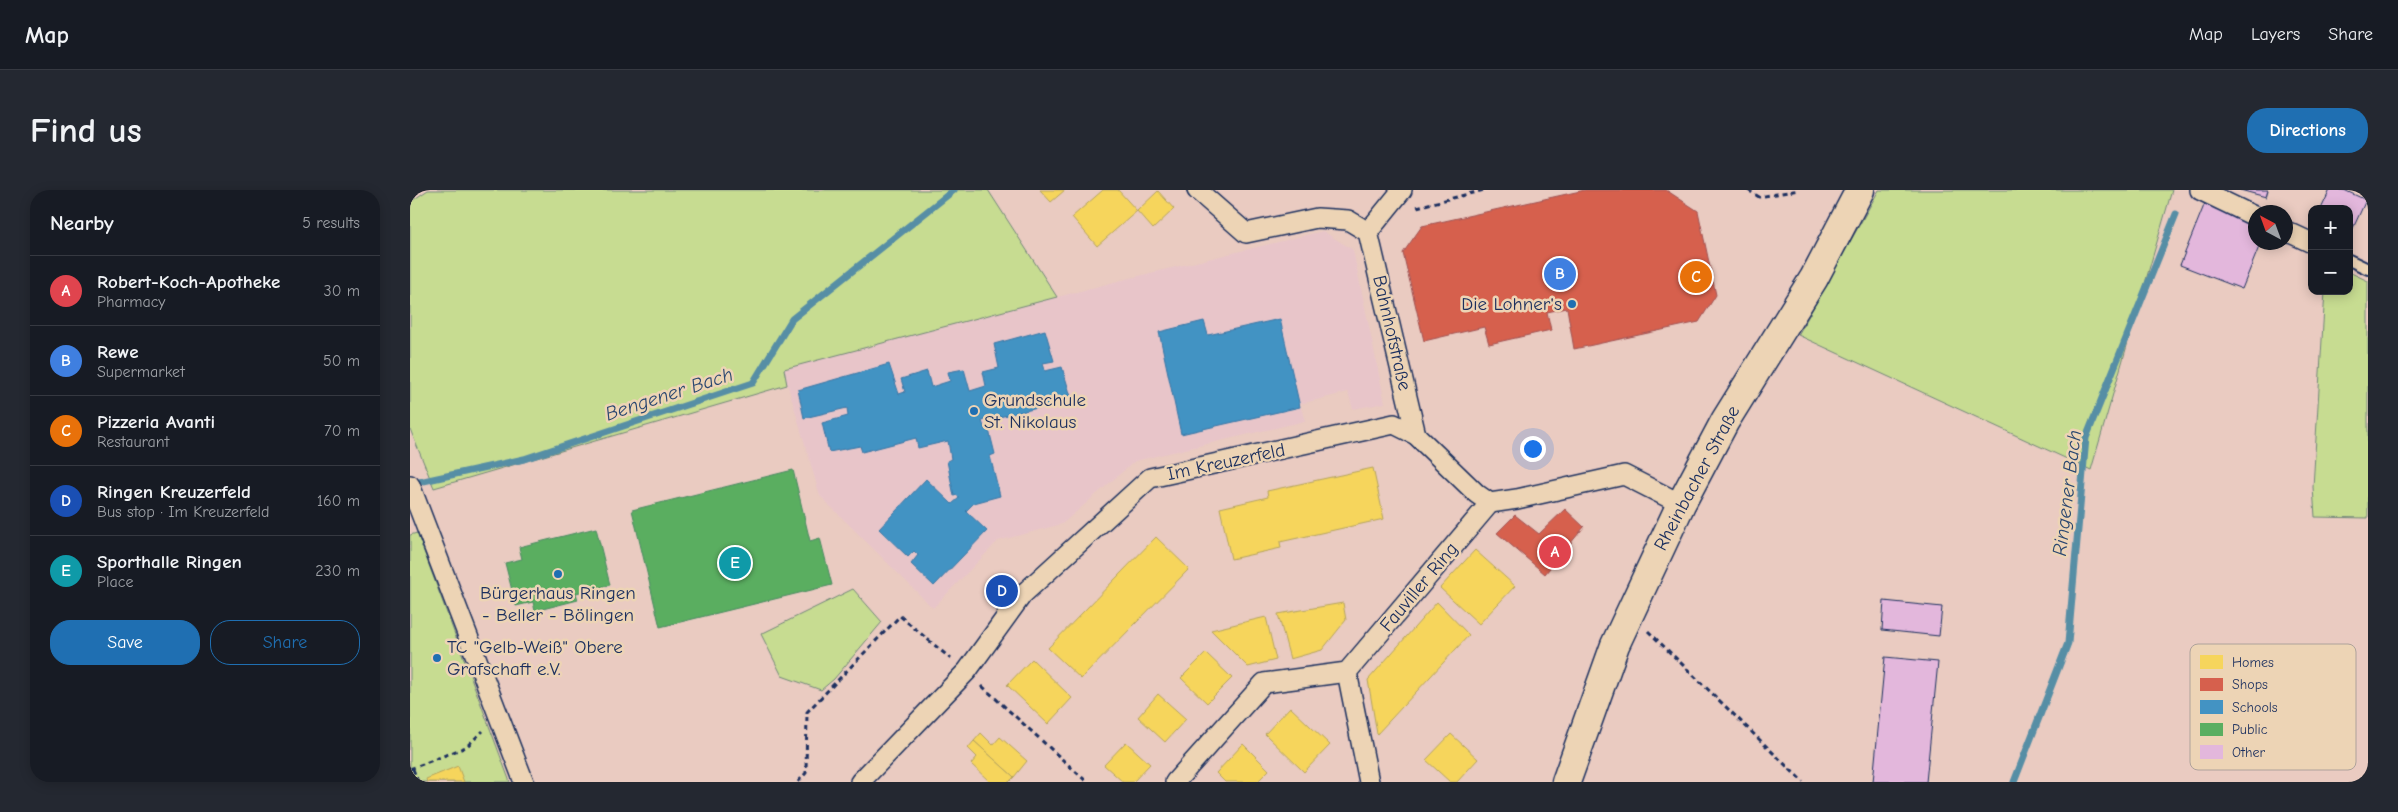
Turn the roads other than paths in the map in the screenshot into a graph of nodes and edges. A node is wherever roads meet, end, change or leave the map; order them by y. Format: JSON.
{"nodes":[{"id":1,"x":1197,"y":190,"type":"edge"},
{"id":2,"x":1402,"y":190,"type":"edge"},
{"id":3,"x":1860,"y":190,"type":"edge"},
{"id":4,"x":2200,"y":190,"type":"edge"},
{"id":5,"x":2248,"y":213,"type":"edge"},
{"id":6,"x":1368,"y":232,"type":"junction"},
{"id":7,"x":2293,"y":234,"type":"edge"},
{"id":8,"x":2308,"y":241,"type":"edge"},
{"id":9,"x":2353,"y":262,"type":"edge"},
{"id":10,"x":2368,"y":269,"type":"edge"},
{"id":11,"x":1416,"y":435,"type":"junction"},
{"id":12,"x":410,"y":485,"type":"edge"},
{"id":13,"x":1490,"y":503,"type":"junction"},
{"id":14,"x":1681,"y":504,"type":"junction"},
{"id":15,"x":1347,"y":672,"type":"junction"},
{"id":16,"x":524,"y":782,"type":"edge"},
{"id":17,"x":860,"y":782,"type":"edge"},
{"id":18,"x":1175,"y":782,"type":"edge"},
{"id":19,"x":1369,"y":782,"type":"edge"},
{"id":20,"x":1566,"y":782,"type":"edge"}],
"edges":[{"from":1,"to":6,"type":"street"},
{"from":2,"to":6,"type":"street"},
{"from":3,"to":14,"type":"main road","name":"Rheinbacher Straße"},
{"from":4,"to":5,"type":"street"},
{"from":6,"to":11,"type":"street","name":"Bahnhofstraße"},
{"from":7,"to":8,"type":"street"},
{"from":9,"to":10,"type":"lane"},
{"from":11,"to":13,"type":"street","name":"Im Kreuzerfeld"},
{"from":11,"to":17,"type":"street","name":"Im Kreuzerfeld"},
{"from":12,"to":16,"type":"street"},
{"from":13,"to":14,"type":"street"},
{"from":13,"to":15,"type":"street","name":"Fauviller Ring"},
{"from":14,"to":20,"type":"main road","name":"Rheinbacher Straße"},
{"from":15,"to":18,"type":"street"},
{"from":15,"to":19,"type":"street"}]}
